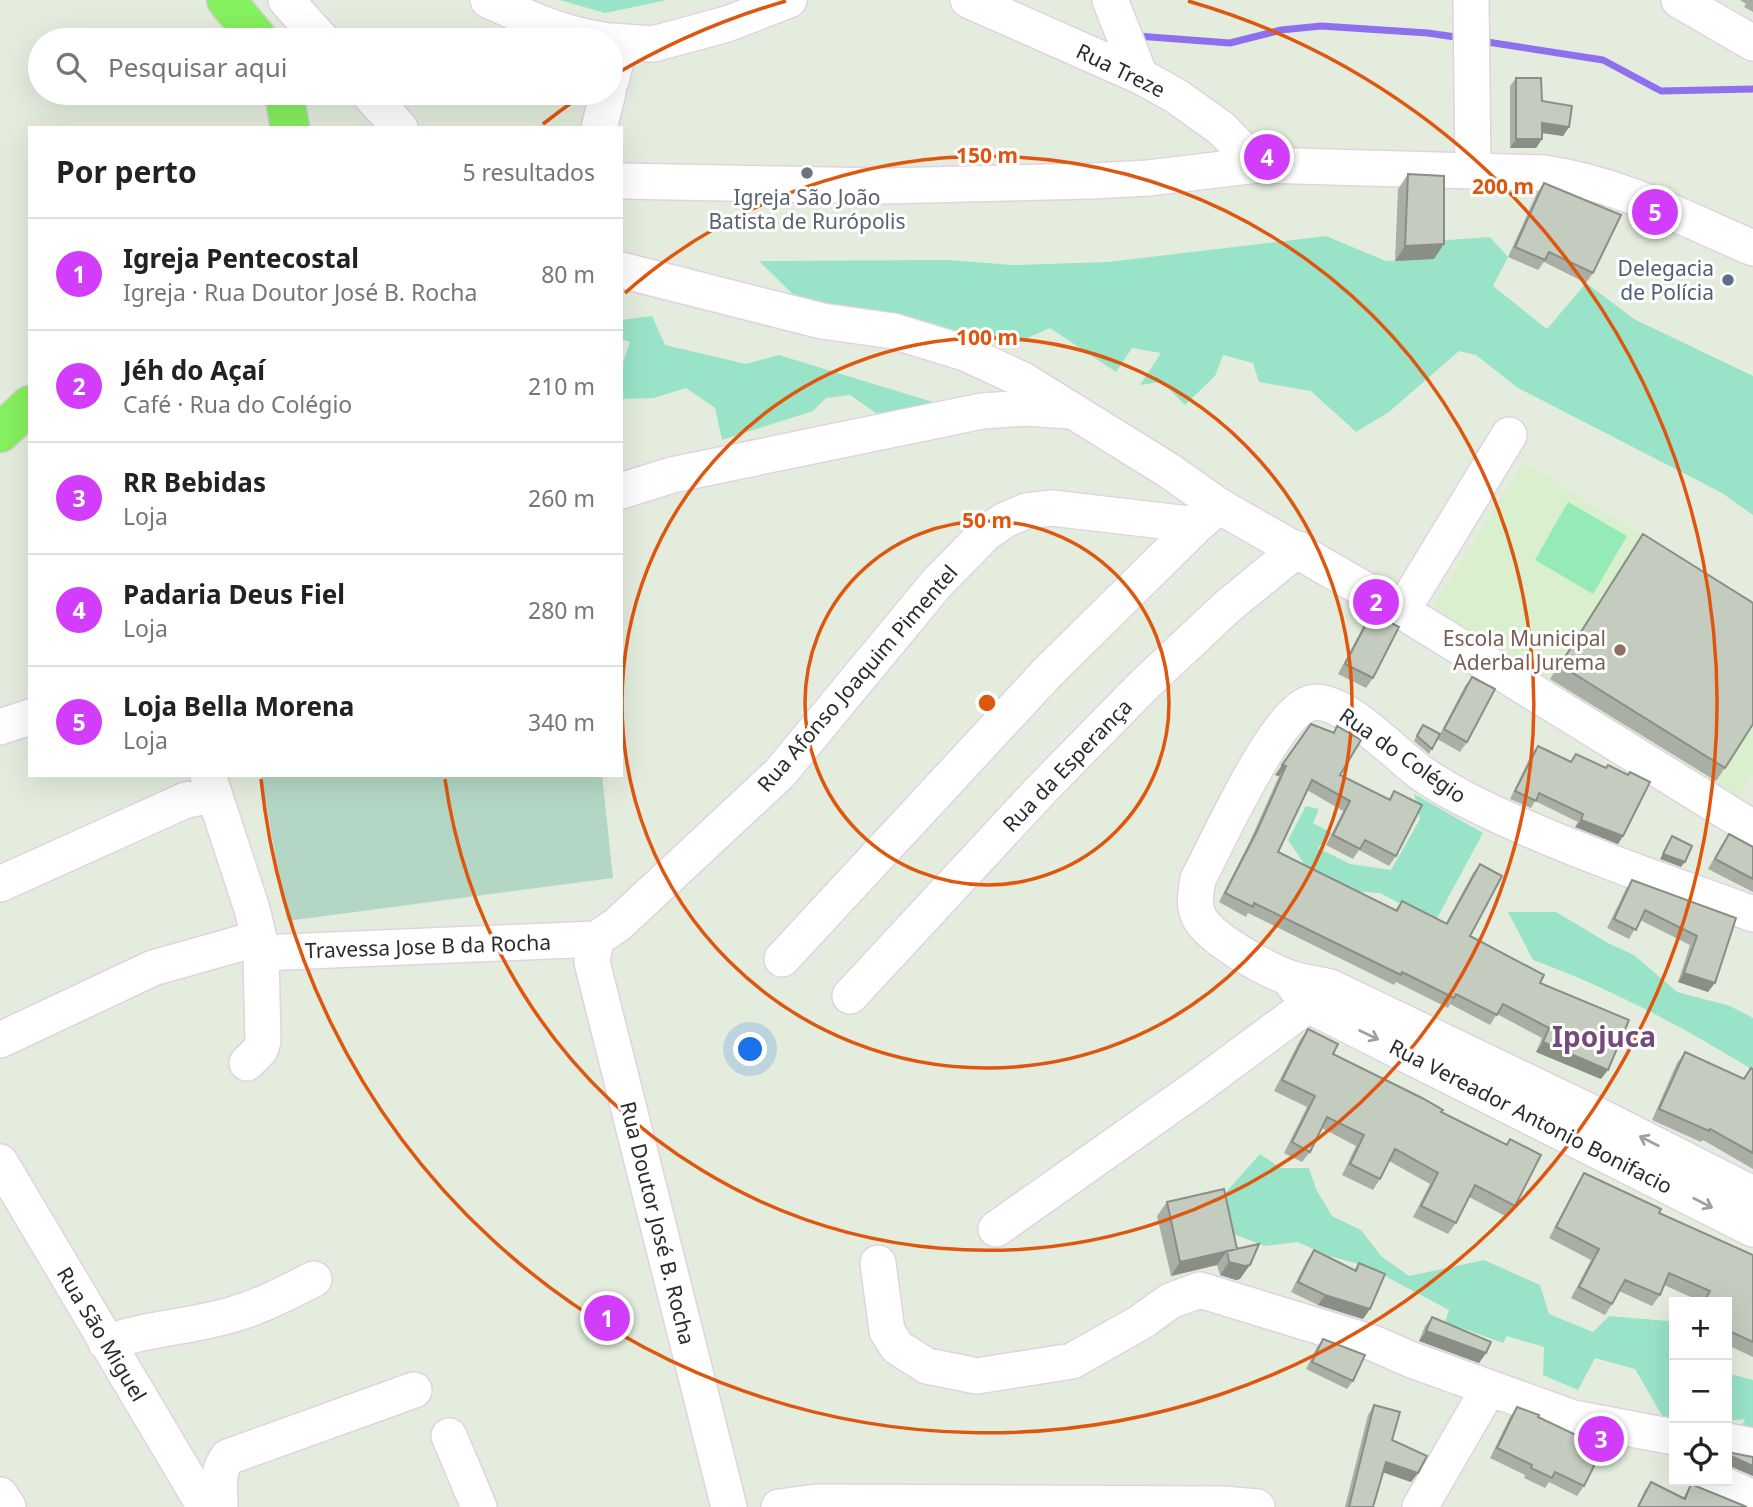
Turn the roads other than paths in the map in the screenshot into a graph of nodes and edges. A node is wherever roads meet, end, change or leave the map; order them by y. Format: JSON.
{"nodes":[{"id":1,"x":226,"y":0,"type":"edge"},
{"id":2,"x":286,"y":0,"type":"edge"},
{"id":3,"x":488,"y":0,"type":"edge"},
{"id":4,"x":789,"y":0,"type":"edge"},
{"id":5,"x":968,"y":0,"type":"edge"},
{"id":6,"x":1110,"y":0,"type":"edge"},
{"id":7,"x":1679,"y":0,"type":"edge"},
{"id":8,"x":1472,"y":26,"type":"edge"},
{"id":9,"x":249,"y":28,"type":"edge"},
{"id":10,"x":311,"y":28,"type":"edge"},
{"id":11,"x":554,"y":28,"type":"edge"},
{"id":12,"x":623,"y":42,"type":"edge"},
{"id":13,"x":1753,"y":43,"type":"edge"},
{"id":14,"x":1140,"y":76,"type":"junction"},
{"id":15,"x":286,"y":105,"type":"edge"},
{"id":16,"x":379,"y":105,"type":"edge"},
{"id":17,"x":605,"y":105,"type":"edge"},
{"id":18,"x":290,"y":126,"type":"edge"},
{"id":19,"x":398,"y":126,"type":"edge"},
{"id":20,"x":600,"y":126,"type":"edge"},
{"id":21,"x":1257,"y":165,"type":"junction"},
{"id":22,"x":1473,"y":171,"type":"junction"},
{"id":23,"x":623,"y":181,"type":"edge"},
{"id":24,"x":1753,"y":248,"type":"edge"},
{"id":25,"x":623,"y":271,"type":"edge"},
{"id":26,"x":28,"y":407,"type":"edge"},
{"id":27,"x":1070,"y":411,"type":"junction"},
{"id":28,"x":0,"y":433,"type":"edge"},
{"id":29,"x":1509,"y":435,"type":"dead end"},
{"id":30,"x":623,"y":490,"type":"edge"},
{"id":31,"x":1208,"y":515,"type":"junction"},
{"id":32,"x":1298,"y":549,"type":"junction"},
{"id":33,"x":1402,"y":611,"type":"junction"},
{"id":34,"x":28,"y":718,"type":"edge"},
{"id":35,"x":0,"y":727,"type":"edge"},
{"id":36,"x":211,"y":785,"type":"edge"},
{"id":37,"x":1753,"y":828,"type":"edge"},
{"id":38,"x":0,"y":884,"type":"edge"},
{"id":39,"x":1753,"y":914,"type":"edge"},
{"id":40,"x":596,"y":939,"type":"junction"},
{"id":41,"x":260,"y":945,"type":"junction"},
{"id":42,"x":782,"y":959,"type":"dead end"},
{"id":43,"x":1305,"y":989,"type":"junction"},
{"id":44,"x":850,"y":996,"type":"dead end"},
{"id":45,"x":0,"y":1040,"type":"edge"},
{"id":46,"x":247,"y":1063,"type":"dead end"},
{"id":47,"x":0,"y":1162,"type":"edge"},
{"id":48,"x":1753,"y":1194,"type":"edge"},
{"id":49,"x":996,"y":1229,"type":"dead end"},
{"id":50,"x":1753,"y":1229,"type":"edge"},
{"id":51,"x":878,"y":1263,"type":"dead end"},
{"id":52,"x":314,"y":1279,"type":"dead end"},
{"id":53,"x":106,"y":1343,"type":"junction"},
{"id":54,"x":1489,"y":1388,"type":"junction"},
{"id":55,"x":415,"y":1390,"type":"dead end"},
{"id":56,"x":1573,"y":1418,"type":"junction"},
{"id":57,"x":449,"y":1436,"type":"dead end"},
{"id":58,"x":1669,"y":1436,"type":"edge"},
{"id":59,"x":1732,"y":1442,"type":"edge"},
{"id":60,"x":1753,"y":1446,"type":"edge"},
{"id":61,"x":1669,"y":1461,"type":"edge"},
{"id":62,"x":1726,"y":1486,"type":"edge"},
{"id":63,"x":0,"y":1495,"type":"edge"},
{"id":64,"x":1753,"y":1498,"type":"edge"},
{"id":65,"x":476,"y":1506,"type":"edge"},
{"id":66,"x":8,"y":1507,"type":"edge"},
{"id":67,"x":205,"y":1507,"type":"edge"},
{"id":68,"x":220,"y":1507,"type":"edge"},
{"id":69,"x":729,"y":1507,"type":"edge"},
{"id":70,"x":779,"y":1507,"type":"edge"},
{"id":71,"x":1257,"y":1507,"type":"edge"},
{"id":72,"x":1420,"y":1507,"type":"edge"}],
"edges":[{"from":1,"to":9,"type":"main road"},
{"from":2,"to":10,"type":"street"},
{"from":3,"to":11,"type":"street"},
{"from":4,"to":12,"type":"street"},
{"from":5,"to":14,"type":"street","name":"Rua Treze"},
{"from":6,"to":14,"type":"street"},
{"from":7,"to":13,"type":"street"},
{"from":8,"to":22,"type":"street"},
{"from":14,"to":21,"type":"street","name":"Rua Treze"},
{"from":15,"to":18,"type":"main road"},
{"from":16,"to":19,"type":"street"},
{"from":17,"to":20,"type":"street"},
{"from":21,"to":22,"type":"street"},
{"from":21,"to":23,"type":"street"},
{"from":22,"to":24,"type":"street"},
{"from":25,"to":27,"type":"street"},
{"from":26,"to":28,"type":"main road"},
{"from":27,"to":30,"type":"street"},
{"from":27,"to":31,"type":"street"},
{"from":29,"to":33,"type":"street"},
{"from":31,"to":32,"type":"street"},
{"from":31,"to":40,"type":"street","name":"Rua Afonso Joaquim Pimentel"},
{"from":31,"to":42,"type":"street"},
{"from":32,"to":33,"type":"street"},
{"from":32,"to":44,"type":"street","name":"Rua da Esperança"},
{"from":33,"to":37,"type":"street"},
{"from":34,"to":35,"type":"street"},
{"from":36,"to":38,"type":"street"},
{"from":36,"to":41,"type":"street"},
{"from":39,"to":43,"type":"street","name":"Rua do Colégio"},
{"from":40,"to":41,"type":"street","name":"Travessa Jose B da Rocha"},
{"from":40,"to":69,"type":"street","name":"Rua Doutor José B. Rocha"},
{"from":41,"to":45,"type":"street","name":"Travessa Jose B da Rocha"},
{"from":41,"to":46,"type":"street"},
{"from":48,"to":43,"type":"street","name":"Rua Vereador Antonio Bonifacio","one_way":true},
{"from":43,"to":49,"type":"street"},
{"from":43,"to":50,"type":"street","name":"Rua Vereador Antonio Bonifacio","one_way":true},
{"from":47,"to":53,"type":"street","name":"Rua São Miguel"},
{"from":51,"to":54,"type":"street"},
{"from":52,"to":53,"type":"street"},
{"from":53,"to":67,"type":"street","name":"Rua São Miguel"},
{"from":54,"to":56,"type":"street"},
{"from":54,"to":72,"type":"street"},
{"from":55,"to":68,"type":"street"},
{"from":56,"to":58,"type":"street"},
{"from":56,"to":61,"type":"street"},
{"from":57,"to":65,"type":"street"},
{"from":59,"to":60,"type":"street"},
{"from":62,"to":64,"type":"street"},
{"from":63,"to":66,"type":"street"},
{"from":70,"to":71,"type":"street"}]}
